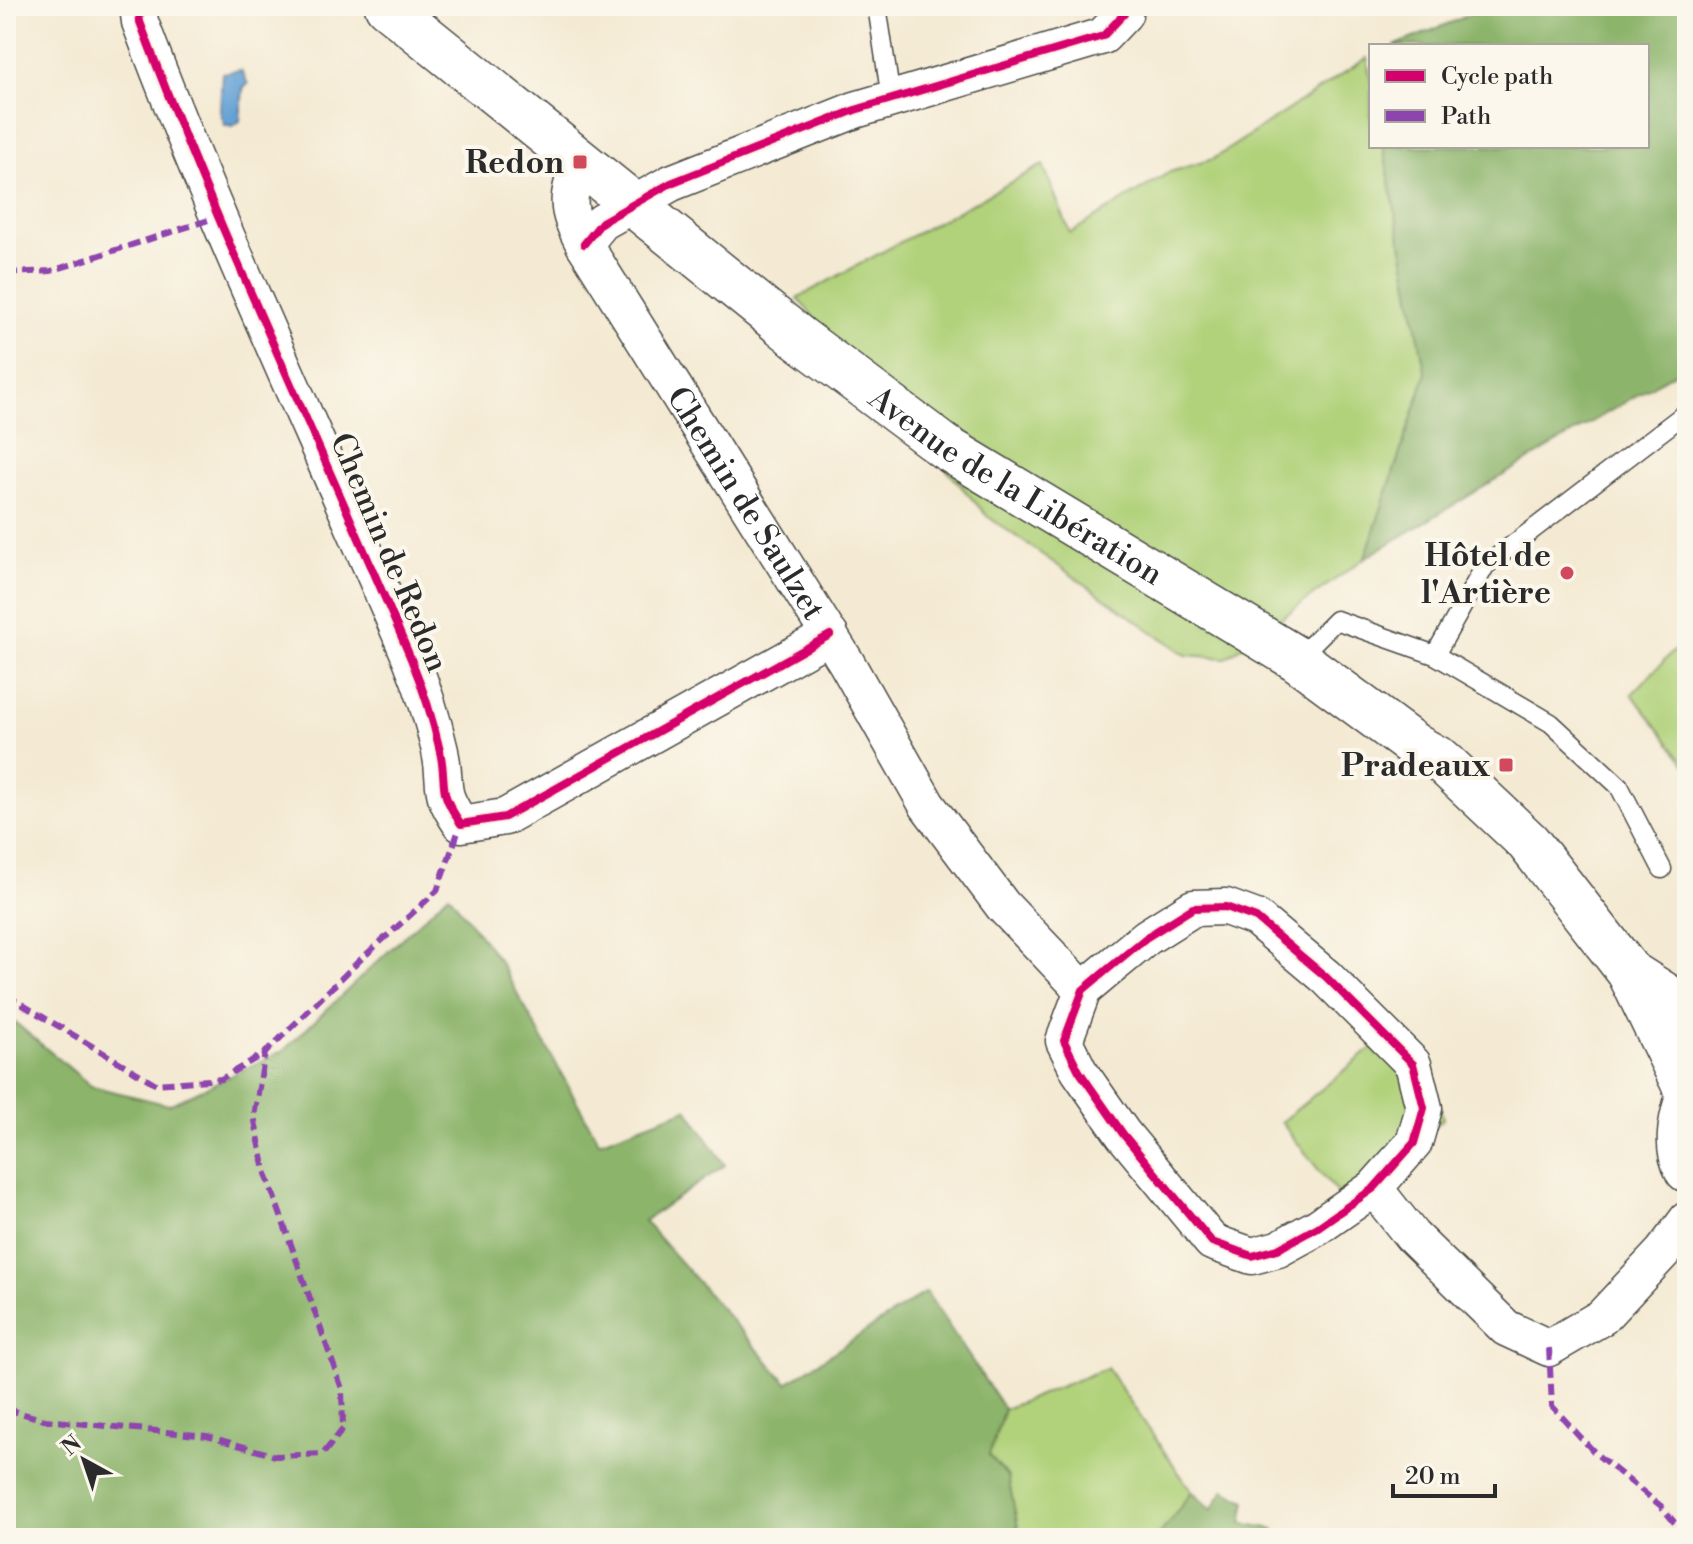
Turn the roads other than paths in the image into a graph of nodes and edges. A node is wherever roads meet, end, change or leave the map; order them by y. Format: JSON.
{"nodes":[{"id":1,"x":138,"y":6,"type":"edge"},
{"id":2,"x":387,"y":6,"type":"edge"},
{"id":3,"x":877,"y":6,"type":"edge"},
{"id":4,"x":1121,"y":6,"type":"edge"},
{"id":5,"x":891,"y":99,"type":"junction"},
{"id":6,"x":580,"y":162,"type":"junction"},
{"id":7,"x":634,"y":205,"type":"junction"},
{"id":8,"x":584,"y":244,"type":"junction"},
{"id":9,"x":1687,"y":412,"type":"edge"},
{"id":10,"x":830,"y":635,"type":"junction"},
{"id":11,"x":1435,"y":655,"type":"junction"},
{"id":12,"x":1297,"y":659,"type":"junction"},
{"id":13,"x":1662,"y":869,"type":"dead end"},
{"id":14,"x":1629,"y":972,"type":"junction"},
{"id":15,"x":1083,"y":990,"type":"junction"},
{"id":16,"x":1687,"y":1009,"type":"edge"},
{"id":17,"x":1687,"y":1091,"type":"edge"},
{"id":18,"x":1687,"y":1100,"type":"edge"},
{"id":19,"x":1687,"y":1170,"type":"edge"},
{"id":20,"x":1374,"y":1188,"type":"junction"},
{"id":21,"x":1687,"y":1220,"type":"edge"}],
"edges":[{"from":1,"to":10,"type":"street","name":"Chemin de Redon"},
{"from":2,"to":6,"type":"main road","name":"Avenue de la Libération"},
{"from":3,"to":5,"type":"lane"},
{"from":4,"to":5,"type":"street"},
{"from":5,"to":7,"type":"street"},
{"from":6,"to":7,"type":"main road","name":"Avenue de la Libération"},
{"from":6,"to":8,"type":"street","name":"Chemin de Saulzet"},
{"from":7,"to":8,"type":"street"},
{"from":7,"to":12,"type":"main road","name":"Avenue de la Libération"},
{"from":8,"to":10,"type":"street","name":"Chemin de Saulzet"},
{"from":9,"to":11,"type":"lane"},
{"from":10,"to":15,"type":"street","name":"Chemin de Saulzet"},
{"from":11,"to":12,"type":"lane"},
{"from":11,"to":13,"type":"lane"},
{"from":12,"to":14,"type":"main road","name":"Avenue de la Libération"},
{"from":14,"to":16,"type":"main road","name":"Avenue de la Libération"},
{"from":14,"to":17,"type":"main road","name":"Avenue de la Libération"},
{"from":15,"to":20,"type":"street"},
{"from":15,"to":20,"type":"street"},
{"from":18,"to":19,"type":"main road"},
{"from":20,"to":21,"type":"street"}]}
